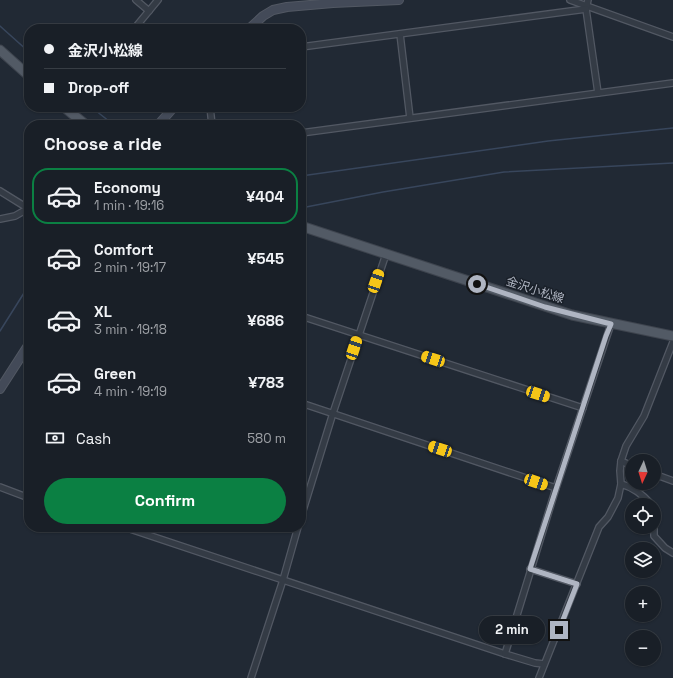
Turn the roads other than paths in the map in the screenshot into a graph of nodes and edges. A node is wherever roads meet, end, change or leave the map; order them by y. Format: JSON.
{"nodes":[{"id":1,"x":136,"y":0,"type":"edge"},
{"id":2,"x":158,"y":0,"type":"edge"},
{"id":3,"x":399,"y":0,"type":"edge"},
{"id":4,"x":570,"y":0,"type":"edge"},
{"id":5,"x":587,"y":5,"type":"edge"},
{"id":6,"x":149,"y":10,"type":"junction"},
{"id":7,"x":138,"y":24,"type":"edge"},
{"id":8,"x":254,"y":24,"type":"edge"},
{"id":9,"x":400,"y":34,"type":"junction"},
{"id":10,"x":673,"y":37,"type":"edge"},
{"id":11,"x":306,"y":46,"type":"edge"},
{"id":12,"x":0,"y":50,"type":"edge"},
{"id":13,"x":24,"y":72,"type":"edge"},
{"id":14,"x":673,"y":82,"type":"edge"},
{"id":15,"x":598,"y":93,"type":"junction"},
{"id":16,"x":71,"y":112,"type":"edge"},
{"id":17,"x":170,"y":112,"type":"edge"},
{"id":18,"x":410,"y":118,"type":"junction"},
{"id":19,"x":80,"y":120,"type":"edge"},
{"id":20,"x":162,"y":120,"type":"edge"},
{"id":21,"x":306,"y":132,"type":"edge"},
{"id":22,"x":0,"y":191,"type":"edge"},
{"id":23,"x":24,"y":206,"type":"edge"},
{"id":24,"x":24,"y":212,"type":"edge"},
{"id":25,"x":0,"y":219,"type":"edge"},
{"id":26,"x":306,"y":228,"type":"edge"},
{"id":27,"x":386,"y":254,"type":"junction"},
{"id":28,"x":306,"y":318,"type":"edge"},
{"id":29,"x":611,"y":324,"type":"junction"},
{"id":30,"x":358,"y":335,"type":"junction"},
{"id":31,"x":673,"y":336,"type":"edge"},
{"id":32,"x":673,"y":342,"type":"edge"},
{"id":33,"x":24,"y":352,"type":"edge"},
{"id":34,"x":0,"y":389,"type":"edge"},
{"id":35,"x":306,"y":405,"type":"edge"},
{"id":36,"x":583,"y":408,"type":"junction"},
{"id":37,"x":333,"y":413,"type":"junction"},
{"id":38,"x":621,"y":461,"type":"junction"},
{"id":39,"x":625,"y":463,"type":"edge"},
{"id":40,"x":661,"y":477,"type":"edge"},
{"id":41,"x":673,"y":481,"type":"edge"},
{"id":42,"x":621,"y":484,"type":"junction"},
{"id":43,"x":0,"y":487,"type":"edge"},
{"id":44,"x":556,"y":488,"type":"junction"},
{"id":45,"x":24,"y":496,"type":"edge"},
{"id":46,"x":646,"y":498,"type":"edge"},
{"id":47,"x":306,"y":501,"type":"edge"},
{"id":48,"x":139,"y":532,"type":"edge"},
{"id":49,"x":297,"y":532,"type":"edge"},
{"id":50,"x":654,"y":534,"type":"edge"},
{"id":51,"x":673,"y":553,"type":"edge"},
{"id":52,"x":530,"y":569,"type":"junction"},
{"id":53,"x":283,"y":580,"type":"junction"},
{"id":54,"x":577,"y":584,"type":"junction"},
{"id":55,"x":505,"y":654,"type":"junction"},
{"id":56,"x":544,"y":664,"type":"junction"},
{"id":57,"x":251,"y":678,"type":"edge"},
{"id":58,"x":539,"y":678,"type":"edge"}],
"edges":[{"from":1,"to":6,"type":"street"},
{"from":2,"to":6,"type":"street"},
{"from":3,"to":8,"type":"street"},
{"from":4,"to":5,"type":"street"},
{"from":5,"to":9,"type":"street"},
{"from":5,"to":10,"type":"street"},
{"from":5,"to":15,"type":"street"},
{"from":6,"to":7,"type":"street"},
{"from":9,"to":11,"type":"street"},
{"from":9,"to":18,"type":"street"},
{"from":12,"to":13,"type":"main road"},
{"from":14,"to":15,"type":"street"},
{"from":15,"to":18,"type":"street"},
{"from":16,"to":19,"type":"main road"},
{"from":17,"to":20,"type":"street"},
{"from":18,"to":21,"type":"street"},
{"from":22,"to":23,"type":"street"},
{"from":24,"to":25,"type":"street"},
{"from":26,"to":27,"type":"main road","name":"金沢小松線"},
{"from":27,"to":29,"type":"main road","name":"金沢小松線"},
{"from":27,"to":30,"type":"street"},
{"from":28,"to":30,"type":"street"},
{"from":29,"to":31,"type":"main road","name":"金沢小松線"},
{"from":29,"to":36,"type":"street"},
{"from":30,"to":36,"type":"street"},
{"from":30,"to":37,"type":"street"},
{"from":32,"to":38,"type":"street"},
{"from":33,"to":34,"type":"street"},
{"from":35,"to":37,"type":"street"},
{"from":36,"to":44,"type":"street"},
{"from":37,"to":44,"type":"street"},
{"from":37,"to":47,"type":"street"},
{"from":38,"to":39,"type":"street"},
{"from":38,"to":42,"type":"street"},
{"from":40,"to":41,"type":"street"},
{"from":42,"to":46,"type":"street"},
{"from":42,"to":54,"type":"street"},
{"from":43,"to":45,"type":"street"},
{"from":44,"to":52,"type":"street"},
{"from":48,"to":53,"type":"street"},
{"from":49,"to":53,"type":"street"},
{"from":50,"to":51,"type":"street"},
{"from":52,"to":54,"type":"street"},
{"from":52,"to":55,"type":"street"},
{"from":53,"to":55,"type":"street"},
{"from":53,"to":57,"type":"street"},
{"from":54,"to":56,"type":"street"},
{"from":55,"to":56,"type":"street"},
{"from":56,"to":58,"type":"street"}]}
